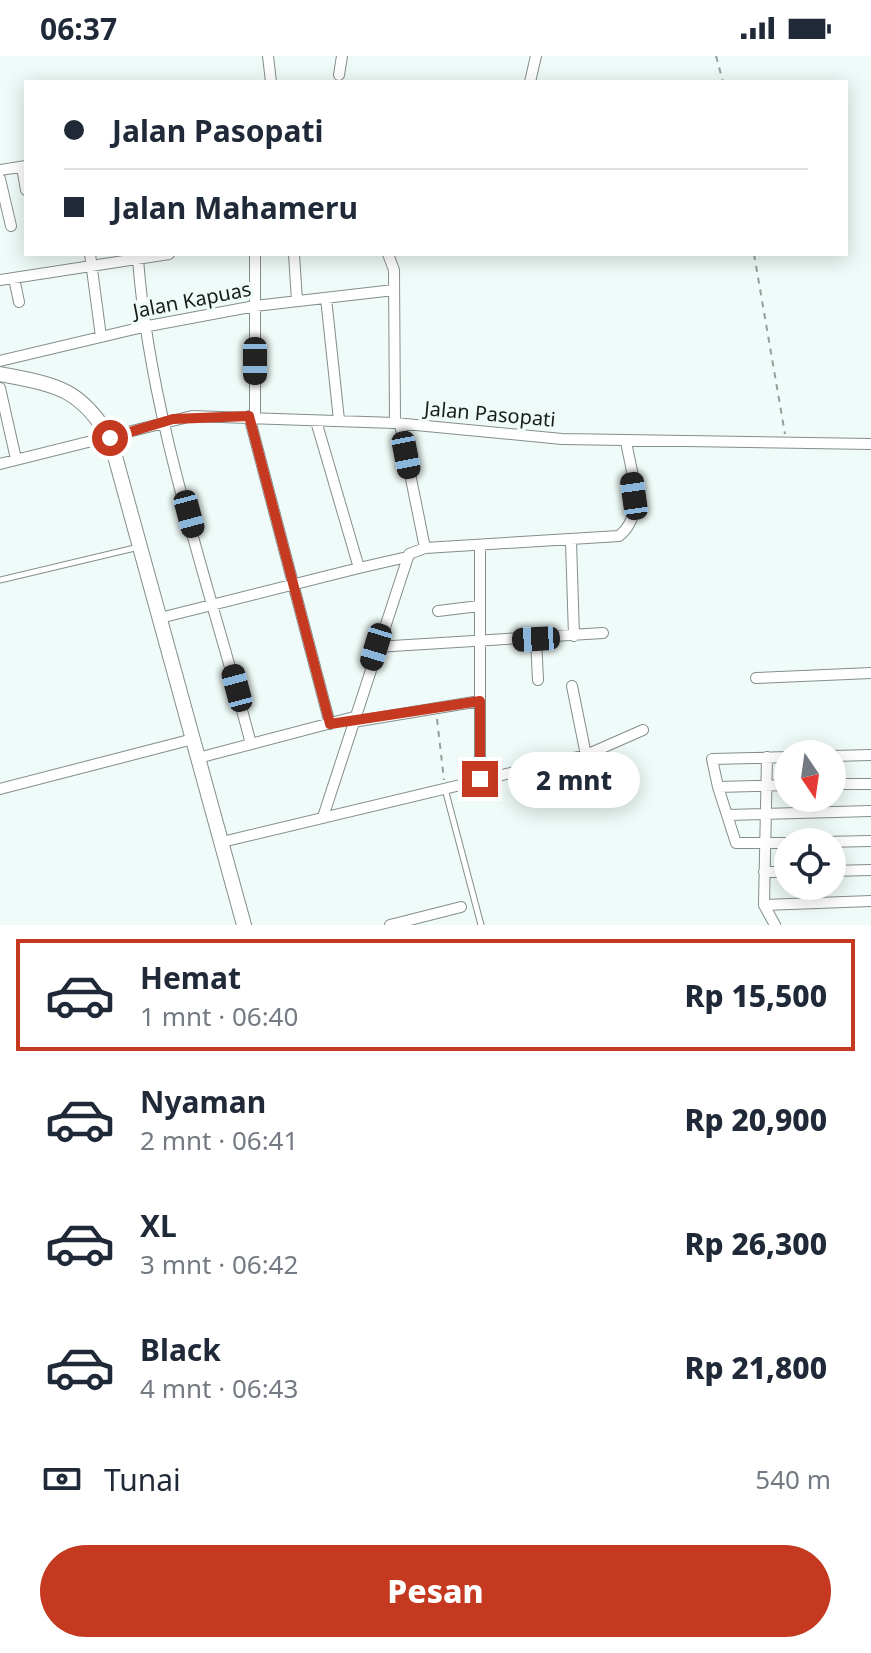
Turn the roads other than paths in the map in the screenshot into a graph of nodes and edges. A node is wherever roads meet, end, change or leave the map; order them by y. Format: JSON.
{"nodes":[{"id":1,"x":268,"y":56,"type":"edge"},
{"id":2,"x":342,"y":56,"type":"edge"},
{"id":3,"x":536,"y":56,"type":"edge"},
{"id":4,"x":339,"y":75,"type":"dead end"},
{"id":5,"x":271,"y":80,"type":"edge"},
{"id":6,"x":530,"y":80,"type":"edge"},
{"id":7,"x":24,"y":167,"type":"edge"},
{"id":8,"x":0,"y":170,"type":"edge"},
{"id":9,"x":0,"y":179,"type":"edge"},
{"id":10,"x":11,"y":226,"type":"dead end"},
{"id":11,"x":157,"y":256,"type":"edge"},
{"id":12,"x":255,"y":256,"type":"edge"},
{"id":13,"x":294,"y":256,"type":"edge"},
{"id":14,"x":389,"y":256,"type":"edge"},
{"id":15,"x":91,"y":259,"type":"edge"},
{"id":16,"x":138,"y":259,"type":"junction"},
{"id":17,"x":14,"y":278,"type":"junction"},
{"id":18,"x":0,"y":280,"type":"edge"},
{"id":19,"x":394,"y":290,"type":"junction"},
{"id":20,"x":326,"y":298,"type":"junction"},
{"id":21,"x":297,"y":301,"type":"junction"},
{"id":22,"x":19,"y":302,"type":"dead end"},
{"id":23,"x":255,"y":306,"type":"junction"},
{"id":24,"x":143,"y":327,"type":"junction"},
{"id":25,"x":101,"y":337,"type":"junction"},
{"id":26,"x":0,"y":361,"type":"edge"},
{"id":27,"x":0,"y":374,"type":"edge"},
{"id":28,"x":0,"y":388,"type":"edge"},
{"id":29,"x":252,"y":416,"type":"junction"},
{"id":30,"x":339,"y":420,"type":"junction"},
{"id":31,"x":316,"y":421,"type":"junction"},
{"id":32,"x":163,"y":422,"type":"junction"},
{"id":33,"x":398,"y":424,"type":"junction"},
{"id":34,"x":110,"y":438,"type":"junction"},
{"id":35,"x":626,"y":441,"type":"junction"},
{"id":36,"x":871,"y":444,"type":"edge"},
{"id":37,"x":16,"y":459,"type":"junction"},
{"id":38,"x":0,"y":464,"type":"edge"},
{"id":39,"x":571,"y":542,"type":"junction"},
{"id":40,"x":140,"y":546,"type":"junction"},
{"id":41,"x":480,"y":547,"type":"junction"},
{"id":42,"x":425,"y":548,"type":"junction"},
{"id":43,"x":407,"y":557,"type":"junction"},
{"id":44,"x":359,"y":568,"type":"junction"},
{"id":45,"x":0,"y":580,"type":"edge"},
{"id":46,"x":293,"y":583,"type":"junction"},
{"id":47,"x":215,"y":606,"type":"junction"},
{"id":48,"x":479,"y":606,"type":"junction"},
{"id":49,"x":438,"y":611,"type":"dead end"},
{"id":50,"x":160,"y":618,"type":"junction"},
{"id":51,"x":603,"y":633,"type":"dead end"},
{"id":52,"x":574,"y":636,"type":"junction"},
{"id":53,"x":536,"y":639,"type":"junction"},
{"id":54,"x":479,"y":642,"type":"junction"},
{"id":55,"x":376,"y":647,"type":"junction"},
{"id":56,"x":871,"y":673,"type":"edge"},
{"id":57,"x":756,"y":678,"type":"dead end"},
{"id":58,"x":538,"y":680,"type":"dead end"},
{"id":59,"x":572,"y":686,"type":"dead end"},
{"id":60,"x":480,"y":701,"type":"junction"},
{"id":61,"x":354,"y":720,"type":"junction"},
{"id":62,"x":330,"y":724,"type":"junction"},
{"id":63,"x":643,"y":730,"type":"dead end"},
{"id":64,"x":193,"y":739,"type":"junction"},
{"id":65,"x":251,"y":744,"type":"junction"},
{"id":66,"x":586,"y":755,"type":"junction"},
{"id":67,"x":871,"y":755,"type":"edge"},
{"id":68,"x":846,"y":756,"type":"edge"},
{"id":69,"x":767,"y":757,"type":"junction"},
{"id":70,"x":774,"y":757,"type":"edge"},
{"id":71,"x":198,"y":758,"type":"junction"},
{"id":72,"x":480,"y":779,"type":"junction"},
{"id":73,"x":846,"y":784,"type":"edge"},
{"id":74,"x":871,"y":784,"type":"edge"},
{"id":75,"x":768,"y":785,"type":"junction"},
{"id":76,"x":774,"y":785,"type":"edge"},
{"id":77,"x":718,"y":787,"type":"junction"},
{"id":78,"x":0,"y":789,"type":"edge"},
{"id":79,"x":445,"y":789,"type":"junction"},
{"id":80,"x":871,"y":811,"type":"edge"},
{"id":81,"x":768,"y":813,"type":"junction"},
{"id":82,"x":728,"y":815,"type":"junction"},
{"id":83,"x":323,"y":817,"type":"junction"},
{"id":84,"x":871,"y":841,"type":"edge"},
{"id":85,"x":222,"y":842,"type":"junction"},
{"id":86,"x":846,"y":842,"type":"edge"},
{"id":87,"x":767,"y":844,"type":"junction"},
{"id":88,"x":774,"y":844,"type":"edge"},
{"id":89,"x":871,"y":870,"type":"edge"},
{"id":90,"x":846,"y":871,"type":"edge"},
{"id":91,"x":764,"y":872,"type":"junction"},
{"id":92,"x":774,"y":872,"type":"edge"},
{"id":93,"x":871,"y":901,"type":"edge"},
{"id":94,"x":764,"y":905,"type":"junction"},
{"id":95,"x":461,"y":907,"type":"dead end"},
{"id":96,"x":244,"y":925,"type":"edge"},
{"id":97,"x":390,"y":925,"type":"edge"},
{"id":98,"x":481,"y":925,"type":"edge"},
{"id":99,"x":775,"y":925,"type":"edge"}],
"edges":[{"from":1,"to":5,"type":"street"},
{"from":2,"to":4,"type":"street"},
{"from":3,"to":6,"type":"street"},
{"from":7,"to":8,"type":"street"},
{"from":9,"to":10,"type":"street"},
{"from":11,"to":16,"type":"street"},
{"from":12,"to":23,"type":"street"},
{"from":13,"to":21,"type":"street"},
{"from":14,"to":19,"type":"street"},
{"from":15,"to":16,"type":"street"},
{"from":15,"to":17,"type":"street"},
{"from":15,"to":25,"type":"street"},
{"from":16,"to":24,"type":"street"},
{"from":17,"to":18,"type":"street"},
{"from":17,"to":22,"type":"street"},
{"from":19,"to":20,"type":"street","name":"Jalan Kapuas"},
{"from":19,"to":33,"type":"street"},
{"from":20,"to":21,"type":"street","name":"Jalan Kapuas"},
{"from":20,"to":30,"type":"street"},
{"from":21,"to":23,"type":"street","name":"Jalan Kapuas"},
{"from":23,"to":24,"type":"street","name":"Jalan Kapuas"},
{"from":23,"to":29,"type":"street"},
{"from":24,"to":25,"type":"street","name":"Jalan Kapuas"},
{"from":24,"to":32,"type":"street"},
{"from":25,"to":26,"type":"street","name":"Jalan Kapuas"},
{"from":27,"to":34,"type":"main road"},
{"from":28,"to":37,"type":"street"},
{"from":29,"to":31,"type":"street","name":"Jalan Pasopati"},
{"from":29,"to":32,"type":"street","name":"Jalan Pasopati"},
{"from":29,"to":46,"type":"street"},
{"from":30,"to":31,"type":"street","name":"Jalan Pasopati"},
{"from":30,"to":33,"type":"street","name":"Jalan Pasopati"},
{"from":31,"to":44,"type":"street"},
{"from":32,"to":34,"type":"street","name":"Jalan Pasopati"},
{"from":32,"to":47,"type":"street"},
{"from":33,"to":35,"type":"street","name":"Jalan Pasopati"},
{"from":33,"to":42,"type":"street"},
{"from":34,"to":37,"type":"street","name":"Jalan Pasopati"},
{"from":34,"to":40,"type":"main road"},
{"from":35,"to":36,"type":"street","name":"Jalan Pasopati"},
{"from":35,"to":39,"type":"street"},
{"from":37,"to":38,"type":"street","name":"Jalan Pasopati"},
{"from":39,"to":41,"type":"street"},
{"from":39,"to":52,"type":"street"},
{"from":40,"to":45,"type":"lane"},
{"from":40,"to":50,"type":"main road"},
{"from":41,"to":42,"type":"street"},
{"from":41,"to":48,"type":"street"},
{"from":42,"to":43,"type":"street"},
{"from":43,"to":44,"type":"street"},
{"from":43,"to":55,"type":"street"},
{"from":44,"to":46,"type":"street"},
{"from":46,"to":47,"type":"street"},
{"from":46,"to":62,"type":"street"},
{"from":47,"to":50,"type":"street"},
{"from":47,"to":65,"type":"street"},
{"from":48,"to":49,"type":"street"},
{"from":48,"to":54,"type":"street"},
{"from":50,"to":64,"type":"main road"},
{"from":51,"to":52,"type":"street"},
{"from":52,"to":53,"type":"street"},
{"from":53,"to":54,"type":"street"},
{"from":53,"to":58,"type":"street"},
{"from":54,"to":55,"type":"street"},
{"from":54,"to":60,"type":"street"},
{"from":55,"to":61,"type":"street"},
{"from":56,"to":57,"type":"street"},
{"from":59,"to":66,"type":"street"},
{"from":60,"to":61,"type":"street"},
{"from":60,"to":72,"type":"street"},
{"from":61,"to":62,"type":"street"},
{"from":61,"to":83,"type":"street"},
{"from":62,"to":65,"type":"street"},
{"from":63,"to":66,"type":"street"},
{"from":64,"to":71,"type":"main road"},
{"from":64,"to":78,"type":"street"},
{"from":65,"to":71,"type":"street"},
{"from":66,"to":72,"type":"street"},
{"from":67,"to":68,"type":"street"},
{"from":69,"to":70,"type":"street"},
{"from":69,"to":75,"type":"street"},
{"from":69,"to":77,"type":"street"},
{"from":71,"to":85,"type":"main road"},
{"from":72,"to":79,"type":"street"},
{"from":73,"to":74,"type":"street"},
{"from":75,"to":76,"type":"street"},
{"from":75,"to":77,"type":"street"},
{"from":75,"to":81,"type":"street"},
{"from":77,"to":82,"type":"street"},
{"from":79,"to":83,"type":"street"},
{"from":79,"to":98,"type":"lane"},
{"from":80,"to":81,"type":"street"},
{"from":81,"to":82,"type":"street"},
{"from":81,"to":87,"type":"street"},
{"from":82,"to":87,"type":"street"},
{"from":83,"to":85,"type":"street"},
{"from":84,"to":86,"type":"street"},
{"from":85,"to":96,"type":"main road"},
{"from":87,"to":88,"type":"street"},
{"from":87,"to":91,"type":"street"},
{"from":89,"to":90,"type":"street"},
{"from":91,"to":92,"type":"street"},
{"from":91,"to":94,"type":"street"},
{"from":93,"to":94,"type":"street"},
{"from":94,"to":99,"type":"street"},
{"from":95,"to":97,"type":"street"}]}
